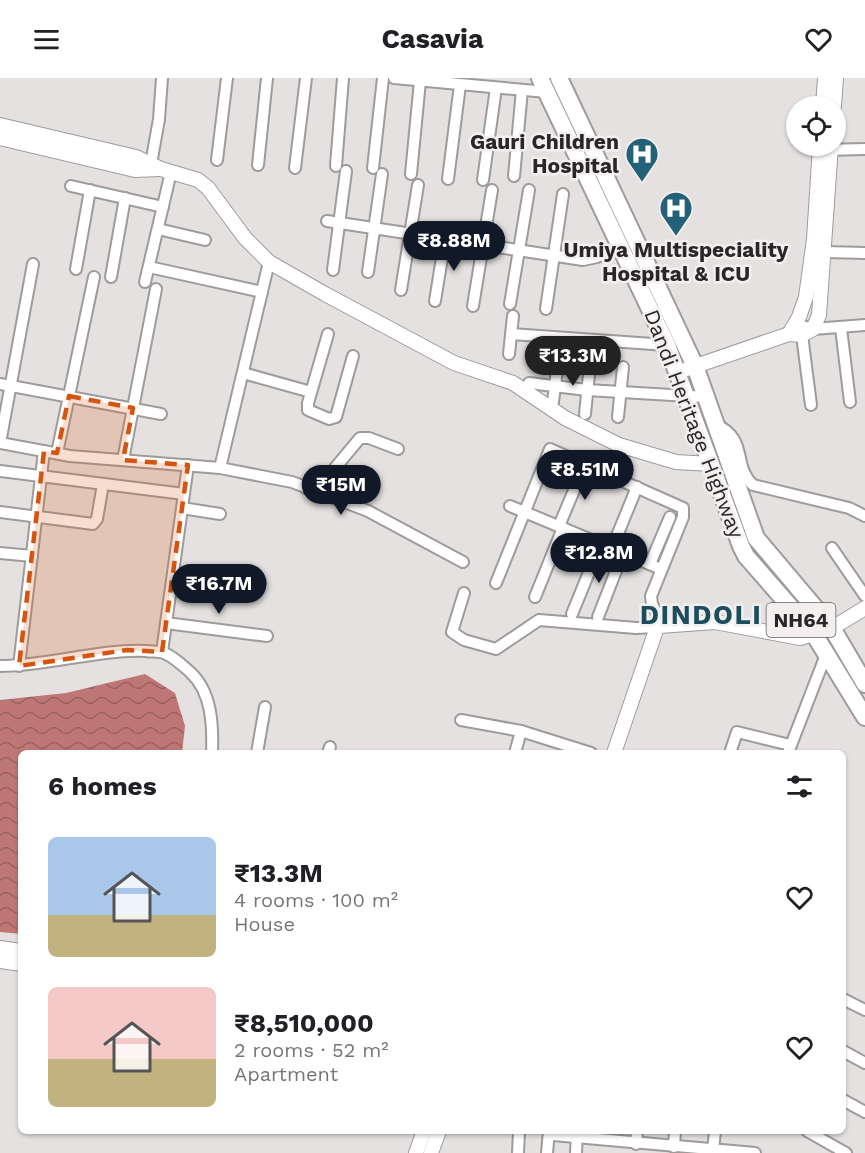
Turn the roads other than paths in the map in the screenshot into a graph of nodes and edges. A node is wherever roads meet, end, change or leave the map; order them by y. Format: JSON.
{"nodes":[{"id":1,"x":162,"y":78,"type":"edge"},
{"id":2,"x":227,"y":78,"type":"edge"},
{"id":3,"x":267,"y":78,"type":"edge"},
{"id":4,"x":306,"y":78,"type":"edge"},
{"id":5,"x":344,"y":78,"type":"edge"},
{"id":6,"x":383,"y":78,"type":"edge"},
{"id":7,"x":394,"y":78,"type":"edge"},
{"id":8,"x":559,"y":78,"type":"edge"},
{"id":9,"x":825,"y":78,"type":"edge"},
{"id":10,"x":836,"y":78,"type":"edge"},
{"id":11,"x":424,"y":80,"type":"edge"},
{"id":12,"x":464,"y":83,"type":"edge"},
{"id":13,"x":543,"y":85,"type":"edge"},
{"id":14,"x":496,"y":88,"type":"junction"},
{"id":15,"x":522,"y":90,"type":"junction"},
{"id":16,"x":824,"y":96,"type":"edge"},
{"id":17,"x":835,"y":96,"type":"edge"},
{"id":18,"x":0,"y":125,"type":"edge"},
{"id":19,"x":0,"y":138,"type":"edge"},
{"id":20,"x":846,"y":148,"type":"edge"},
{"id":21,"x":865,"y":149,"type":"edge"},
{"id":22,"x":825,"y":156,"type":"edge"},
{"id":23,"x":826,"y":156,"type":"edge"},
{"id":24,"x":217,"y":160,"type":"dead end"},
{"id":25,"x":258,"y":165,"type":"dead end"},
{"id":26,"x":336,"y":166,"type":"dead end"},
{"id":27,"x":295,"y":168,"type":"dead end"},
{"id":28,"x":166,"y":170,"type":"junction"},
{"id":29,"x":346,"y":171,"type":"dead end"},
{"id":30,"x":411,"y":174,"type":"dead end"},
{"id":31,"x":514,"y":176,"type":"dead end"},
{"id":32,"x":448,"y":179,"type":"dead end"},
{"id":33,"x":483,"y":180,"type":"dead end"},
{"id":34,"x":418,"y":185,"type":"dead end"},
{"id":35,"x":71,"y":186,"type":"dead end"},
{"id":36,"x":90,"y":190,"type":"junction"},
{"id":37,"x":492,"y":190,"type":"dead end"},
{"id":38,"x":529,"y":190,"type":"dead end"},
{"id":39,"x":563,"y":194,"type":"dead end"},
{"id":40,"x":125,"y":198,"type":"junction"},
{"id":41,"x":163,"y":207,"type":"junction"},
{"id":42,"x":327,"y":220,"type":"dead end"},
{"id":43,"x":339,"y":222,"type":"junction"},
{"id":44,"x":374,"y":228,"type":"junction"},
{"id":45,"x":158,"y":229,"type":"junction"},
{"id":46,"x":410,"y":233,"type":"junction"},
{"id":47,"x":445,"y":239,"type":"junction"},
{"id":48,"x":205,"y":240,"type":"dead end"},
{"id":49,"x":482,"y":244,"type":"junction"},
{"id":50,"x":621,"y":247,"type":"junction"},
{"id":51,"x":519,"y":250,"type":"junction"},
{"id":52,"x":825,"y":252,"type":"junction"},
{"id":53,"x":865,"y":253,"type":"edge"},
{"id":54,"x":554,"y":255,"type":"junction"},
{"id":55,"x":33,"y":264,"type":"dead end"},
{"id":56,"x":149,"y":267,"type":"junction"},
{"id":57,"x":268,"y":267,"type":"junction"},
{"id":58,"x":76,"y":269,"type":"dead end"},
{"id":59,"x":333,"y":270,"type":"dead end"},
{"id":60,"x":368,"y":272,"type":"dead end"},
{"id":61,"x":94,"y":277,"type":"dead end"},
{"id":62,"x":111,"y":278,"type":"dead end"},
{"id":63,"x":145,"y":282,"type":"dead end"},
{"id":64,"x":156,"y":289,"type":"dead end"},
{"id":65,"x":401,"y":290,"type":"dead end"},
{"id":66,"x":263,"y":291,"type":"junction"},
{"id":67,"x":435,"y":301,"type":"dead end"},
{"id":68,"x":510,"y":304,"type":"dead end"},
{"id":69,"x":473,"y":306,"type":"dead end"},
{"id":70,"x":546,"y":309,"type":"dead end"},
{"id":71,"x":513,"y":316,"type":"dead end"},
{"id":72,"x":865,"y":325,"type":"edge"},
{"id":73,"x":841,"y":328,"type":"junction"},
{"id":74,"x":800,"y":331,"type":"junction"},
{"id":75,"x":328,"y":334,"type":"dead end"},
{"id":76,"x":511,"y":334,"type":"junction"},
{"id":77,"x":667,"y":345,"type":"junction"},
{"id":78,"x":509,"y":354,"type":"dead end"},
{"id":79,"x":353,"y":356,"type":"dead end"},
{"id":80,"x":558,"y":362,"type":"dead end"},
{"id":81,"x":590,"y":364,"type":"dead end"},
{"id":82,"x":695,"y":366,"type":"junction"},
{"id":83,"x":623,"y":367,"type":"dead end"},
{"id":84,"x":243,"y":373,"type":"junction"},
{"id":85,"x":677,"y":373,"type":"junction"},
{"id":86,"x":529,"y":383,"type":"dead end"},
{"id":87,"x":5,"y":385,"type":"edge"},
{"id":88,"x":555,"y":386,"type":"junction"},
{"id":89,"x":587,"y":390,"type":"junction"},
{"id":90,"x":311,"y":392,"type":"junction"},
{"id":91,"x":621,"y":392,"type":"junction"},
{"id":92,"x":69,"y":396,"type":"junction"},
{"id":93,"x":687,"y":397,"type":"junction"},
{"id":94,"x":706,"y":397,"type":"junction"},
{"id":95,"x":553,"y":402,"type":"dead end"},
{"id":96,"x":850,"y":402,"type":"dead end"},
{"id":97,"x":811,"y":405,"type":"dead end"},
{"id":98,"x":133,"y":408,"type":"junction"},
{"id":99,"x":161,"y":414,"type":"dead end"},
{"id":100,"x":585,"y":414,"type":"dead end"},
{"id":101,"x":618,"y":417,"type":"dead end"},
{"id":102,"x":715,"y":424,"type":"junction"},
{"id":103,"x":0,"y":442,"type":"edge"},
{"id":104,"x":398,"y":449,"type":"dead end"},
{"id":105,"x":44,"y":451,"type":"junction"},
{"id":106,"x":57,"y":453,"type":"junction"},
{"id":107,"x":123,"y":460,"type":"junction"},
{"id":108,"x":585,"y":464,"type":"junction"},
{"id":109,"x":711,"y":464,"type":"junction"},
{"id":110,"x":188,"y":465,"type":"junction"},
{"id":111,"x":220,"y":468,"type":"junction"},
{"id":112,"x":0,"y":471,"type":"edge"},
{"id":113,"x":41,"y":476,"type":"junction"},
{"id":114,"x":103,"y":484,"type":"junction"},
{"id":115,"x":637,"y":487,"type":"junction"},
{"id":116,"x":306,"y":488,"type":"junction"},
{"id":117,"x":728,"y":488,"type":"junction"},
{"id":118,"x":184,"y":494,"type":"junction"},
{"id":119,"x":510,"y":506,"type":"dead end"},
{"id":120,"x":182,"y":508,"type":"junction"},
{"id":121,"x":0,"y":512,"type":"edge"},
{"id":122,"x":525,"y":512,"type":"junction"},
{"id":123,"x":220,"y":514,"type":"dead end"},
{"id":124,"x":865,"y":516,"type":"edge"},
{"id":125,"x":36,"y":517,"type":"junction"},
{"id":126,"x":670,"y":517,"type":"dead end"},
{"id":127,"x":561,"y":527,"type":"junction"},
{"id":128,"x":601,"y":543,"type":"junction"},
{"id":129,"x":612,"y":548,"type":"junction"},
{"id":130,"x":832,"y":548,"type":"dead end"},
{"id":131,"x":0,"y":553,"type":"edge"},
{"id":132,"x":623,"y":553,"type":"junction"},
{"id":133,"x":32,"y":556,"type":"junction"},
{"id":134,"x":463,"y":562,"type":"dead end"},
{"id":135,"x":650,"y":564,"type":"junction"},
{"id":136,"x":662,"y":569,"type":"junction"},
{"id":137,"x":496,"y":583,"type":"dead end"},
{"id":138,"x":464,"y":593,"type":"dead end"},
{"id":139,"x":865,"y":596,"type":"edge"},
{"id":140,"x":535,"y":597,"type":"dead end"},
{"id":141,"x":865,"y":608,"type":"edge"},
{"id":142,"x":572,"y":614,"type":"dead end"},
{"id":143,"x":598,"y":617,"type":"dead end"},
{"id":144,"x":166,"y":623,"type":"junction"},
{"id":145,"x":660,"y":626,"type":"junction"},
{"id":146,"x":832,"y":628,"type":"junction"},
{"id":147,"x":814,"y":634,"type":"junction"},
{"id":148,"x":267,"y":636,"type":"dead end"},
{"id":149,"x":162,"y":652,"type":"junction"},
{"id":150,"x":827,"y":652,"type":"junction"},
{"id":151,"x":0,"y":666,"type":"edge"},
{"id":152,"x":19,"y":666,"type":"junction"},
{"id":153,"x":865,"y":684,"type":"edge"},
{"id":154,"x":266,"y":707,"type":"dead end"},
{"id":155,"x":865,"y":717,"type":"edge"},
{"id":156,"x":461,"y":720,"type":"dead end"},
{"id":157,"x":521,"y":731,"type":"junction"},
{"id":158,"x":789,"y":749,"type":"edge"},
{"id":159,"x":215,"y":750,"type":"edge"},
{"id":160,"x":258,"y":750,"type":"edge"},
{"id":161,"x":516,"y":750,"type":"edge"},
{"id":162,"x":581,"y":750,"type":"edge"},
{"id":163,"x":615,"y":750,"type":"edge"},
{"id":164,"x":731,"y":750,"type":"edge"},
{"id":165,"x":0,"y":948,"type":"edge"},
{"id":166,"x":18,"y":951,"type":"edge"},
{"id":167,"x":0,"y":961,"type":"edge"},
{"id":168,"x":18,"y":964,"type":"edge"},
{"id":169,"x":846,"y":1000,"type":"edge"},
{"id":170,"x":865,"y":1010,"type":"edge"},
{"id":171,"x":846,"y":1053,"type":"edge"},
{"id":172,"x":865,"y":1063,"type":"edge"},
{"id":173,"x":846,"y":1102,"type":"edge"},
{"id":174,"x":865,"y":1112,"type":"edge"},
{"id":175,"x":423,"y":1134,"type":"edge"},
{"id":176,"x":438,"y":1134,"type":"edge"},
{"id":177,"x":519,"y":1134,"type":"edge"},
{"id":178,"x":551,"y":1134,"type":"edge"},
{"id":179,"x":637,"y":1134,"type":"edge"},
{"id":180,"x":675,"y":1134,"type":"edge"},
{"id":181,"x":715,"y":1134,"type":"edge"},
{"id":182,"x":812,"y":1134,"type":"edge"},
{"id":183,"x":577,"y":1135,"type":"edge"},
{"id":184,"x":599,"y":1136,"type":"edge"},
{"id":185,"x":636,"y":1144,"type":"junction"},
{"id":186,"x":674,"y":1147,"type":"junction"},
{"id":187,"x":619,"y":1148,"type":"edge"},
{"id":188,"x":659,"y":1149,"type":"edge"},
{"id":189,"x":713,"y":1150,"type":"junction"},
{"id":190,"x":699,"y":1151,"type":"edge"},
{"id":191,"x":417,"y":1153,"type":"edge"},
{"id":192,"x":431,"y":1153,"type":"edge"},
{"id":193,"x":518,"y":1153,"type":"edge"},
{"id":194,"x":547,"y":1153,"type":"edge"},
{"id":195,"x":576,"y":1153,"type":"edge"},
{"id":196,"x":740,"y":1153,"type":"edge"},
{"id":197,"x":755,"y":1153,"type":"edge"},
{"id":198,"x":846,"y":1153,"type":"edge"}],
"edges":[{"from":1,"to":28,"type":"street"},
{"from":2,"to":24,"type":"street"},
{"from":3,"to":25,"type":"street"},
{"from":4,"to":27,"type":"street"},
{"from":5,"to":26,"type":"street"},
{"from":6,"to":44,"type":"street"},
{"from":7,"to":11,"type":"street"},
{"from":8,"to":82,"type":"main road","name":"Dandi Heritage Highway","number":"NH64"},
{"from":9,"to":16,"type":"street"},
{"from":10,"to":17,"type":"street"},
{"from":11,"to":12,"type":"street"},
{"from":11,"to":30,"type":"street"},
{"from":12,"to":14,"type":"street"},
{"from":12,"to":32,"type":"street"},
{"from":13,"to":15,"type":"street"},
{"from":13,"to":50,"type":"main road","name":"Dandi Heritage Highway","number":"NH64"},
{"from":14,"to":15,"type":"street"},
{"from":14,"to":33,"type":"street"},
{"from":15,"to":31,"type":"street"},
{"from":18,"to":28,"type":"street"},
{"from":19,"to":28,"type":"street"},
{"from":20,"to":21,"type":"street"},
{"from":22,"to":74,"type":"street"},
{"from":23,"to":52,"type":"street"},
{"from":28,"to":41,"type":"street"},
{"from":28,"to":57,"type":"street"},
{"from":29,"to":43,"type":"street"},
{"from":34,"to":46,"type":"street"},
{"from":35,"to":36,"type":"street"},
{"from":36,"to":40,"type":"street"},
{"from":36,"to":58,"type":"street"},
{"from":37,"to":49,"type":"street"},
{"from":38,"to":51,"type":"street"},
{"from":39,"to":54,"type":"street"},
{"from":40,"to":41,"type":"street"},
{"from":40,"to":62,"type":"street"},
{"from":41,"to":45,"type":"street"},
{"from":42,"to":43,"type":"street"},
{"from":43,"to":44,"type":"street"},
{"from":43,"to":59,"type":"street"},
{"from":44,"to":46,"type":"street"},
{"from":44,"to":60,"type":"street"},
{"from":45,"to":48,"type":"street"},
{"from":45,"to":56,"type":"street"},
{"from":46,"to":47,"type":"street"},
{"from":46,"to":65,"type":"street"},
{"from":47,"to":49,"type":"street"},
{"from":47,"to":67,"type":"street"},
{"from":49,"to":51,"type":"street"},
{"from":49,"to":69,"type":"street"},
{"from":50,"to":54,"type":"street"},
{"from":50,"to":77,"type":"main road","name":"Dandi Heritage Highway","number":"NH64"},
{"from":51,"to":54,"type":"street"},
{"from":51,"to":68,"type":"street"},
{"from":52,"to":53,"type":"street"},
{"from":52,"to":74,"type":"street"},
{"from":54,"to":70,"type":"street"},
{"from":55,"to":87,"type":"street"},
{"from":56,"to":63,"type":"street"},
{"from":56,"to":66,"type":"street"},
{"from":57,"to":66,"type":"street"},
{"from":57,"to":109,"type":"street"},
{"from":61,"to":92,"type":"street"},
{"from":64,"to":98,"type":"street"},
{"from":66,"to":84,"type":"street"},
{"from":71,"to":76,"type":"street"},
{"from":72,"to":73,"type":"street"},
{"from":73,"to":74,"type":"street"},
{"from":73,"to":96,"type":"street"},
{"from":74,"to":82,"type":"street"},
{"from":74,"to":97,"type":"street"},
{"from":75,"to":90,"type":"street"},
{"from":76,"to":77,"type":"street"},
{"from":76,"to":78,"type":"street"},
{"from":77,"to":85,"type":"main road","name":"Dandi Heritage Highway","number":"NH64"},
{"from":79,"to":90,"type":"street"},
{"from":80,"to":88,"type":"street"},
{"from":81,"to":89,"type":"street"},
{"from":82,"to":85,"type":"street"},
{"from":82,"to":94,"type":"main road","name":"Dandi Heritage Highway","number":"NH64"},
{"from":83,"to":91,"type":"street"},
{"from":84,"to":90,"type":"street"},
{"from":84,"to":111,"type":"street"},
{"from":85,"to":93,"type":"main road","name":"Dandi Heritage Highway","number":"NH64"},
{"from":86,"to":88,"type":"street"},
{"from":87,"to":92,"type":"street"},
{"from":87,"to":103,"type":"street"},
{"from":88,"to":89,"type":"street"},
{"from":88,"to":95,"type":"street"},
{"from":89,"to":91,"type":"street"},
{"from":89,"to":100,"type":"street"},
{"from":91,"to":93,"type":"street"},
{"from":91,"to":101,"type":"street"},
{"from":92,"to":98,"type":"street"},
{"from":92,"to":106,"type":"street"},
{"from":93,"to":94,"type":"street"},
{"from":93,"to":109,"type":"main road","name":"Dandi Heritage Highway","number":"NH64"},
{"from":94,"to":102,"type":"main road","name":"Dandi Heritage Highway","number":"NH64"},
{"from":98,"to":99,"type":"street"},
{"from":98,"to":107,"type":"street"},
{"from":102,"to":117,"type":"main road","name":"Dandi Heritage Highway","number":"NH64"},
{"from":102,"to":124,"type":"street"},
{"from":103,"to":105,"type":"street"},
{"from":104,"to":116,"type":"street"},
{"from":105,"to":106,"type":"street"},
{"from":105,"to":113,"type":"street"},
{"from":106,"to":107,"type":"street"},
{"from":107,"to":110,"type":"street"},
{"from":108,"to":115,"type":"street"},
{"from":108,"to":122,"type":"street"},
{"from":108,"to":127,"type":"street"},
{"from":109,"to":117,"type":"main road","name":"Dandi Heritage Highway","number":"NH64"},
{"from":110,"to":111,"type":"street"},
{"from":110,"to":118,"type":"street"},
{"from":111,"to":116,"type":"street"},
{"from":112,"to":113,"type":"street"},
{"from":113,"to":114,"type":"street"},
{"from":113,"to":125,"type":"street"},
{"from":114,"to":118,"type":"street"},
{"from":114,"to":125,"type":"street"},
{"from":115,"to":129,"type":"street"},
{"from":115,"to":136,"type":"street"},
{"from":116,"to":134,"type":"street"},
{"from":117,"to":146,"type":"main road","name":"Dandi Heritage Highway","number":"NH64"},
{"from":117,"to":147,"type":"main road","name":"Dandi Heritage Highway","number":"NH64"},
{"from":118,"to":120,"type":"street"},
{"from":119,"to":122,"type":"street"},
{"from":120,"to":123,"type":"street"},
{"from":120,"to":144,"type":"street"},
{"from":121,"to":125,"type":"street"},
{"from":122,"to":127,"type":"street"},
{"from":122,"to":137,"type":"street"},
{"from":125,"to":133,"type":"street"},
{"from":126,"to":135,"type":"street"},
{"from":127,"to":128,"type":"street"},
{"from":127,"to":140,"type":"street"},
{"from":128,"to":129,"type":"street"},
{"from":128,"to":142,"type":"street"},
{"from":129,"to":132,"type":"street"},
{"from":130,"to":139,"type":"street"},
{"from":131,"to":133,"type":"street"},
{"from":132,"to":135,"type":"street"},
{"from":132,"to":143,"type":"street"},
{"from":133,"to":152,"type":"street"},
{"from":135,"to":136,"type":"street"},
{"from":136,"to":145,"type":"street"},
{"from":138,"to":145,"type":"street"},
{"from":141,"to":146,"type":"street"},
{"from":144,"to":148,"type":"street"},
{"from":144,"to":149,"type":"street"},
{"from":145,"to":147,"type":"street"},
{"from":145,"to":163,"type":"street"},
{"from":146,"to":147,"type":"street"},
{"from":146,"to":153,"type":"main road","number":"NH64"},
{"from":147,"to":150,"type":"main road","name":"Dandi Heritage Highway","number":"NH64"},
{"from":149,"to":152,"type":"street"},
{"from":149,"to":159,"type":"street"},
{"from":150,"to":155,"type":"main road","name":"Dandi Heritage Highway","number":"NH64"},
{"from":150,"to":158,"type":"street"},
{"from":151,"to":152,"type":"street"},
{"from":154,"to":160,"type":"street"},
{"from":156,"to":157,"type":"street"},
{"from":157,"to":161,"type":"street"},
{"from":157,"to":162,"type":"street"},
{"from":158,"to":164,"type":"street"},
{"from":165,"to":166,"type":"street"},
{"from":167,"to":168,"type":"street"},
{"from":169,"to":170,"type":"street"},
{"from":171,"to":172,"type":"street"},
{"from":173,"to":174,"type":"street"},
{"from":175,"to":191,"type":"street"},
{"from":176,"to":192,"type":"street"},
{"from":177,"to":193,"type":"street"},
{"from":178,"to":194,"type":"street"},
{"from":179,"to":185,"type":"street"},
{"from":180,"to":186,"type":"street"},
{"from":181,"to":189,"type":"street"},
{"from":182,"to":198,"type":"street"},
{"from":183,"to":184,"type":"street"},
{"from":183,"to":195,"type":"street"},
{"from":184,"to":187,"type":"street"},
{"from":185,"to":187,"type":"street"},
{"from":185,"to":188,"type":"street"},
{"from":186,"to":188,"type":"street"},
{"from":186,"to":190,"type":"street"},
{"from":189,"to":190,"type":"street"},
{"from":189,"to":196,"type":"street"},
{"from":196,"to":197,"type":"street"}]}
